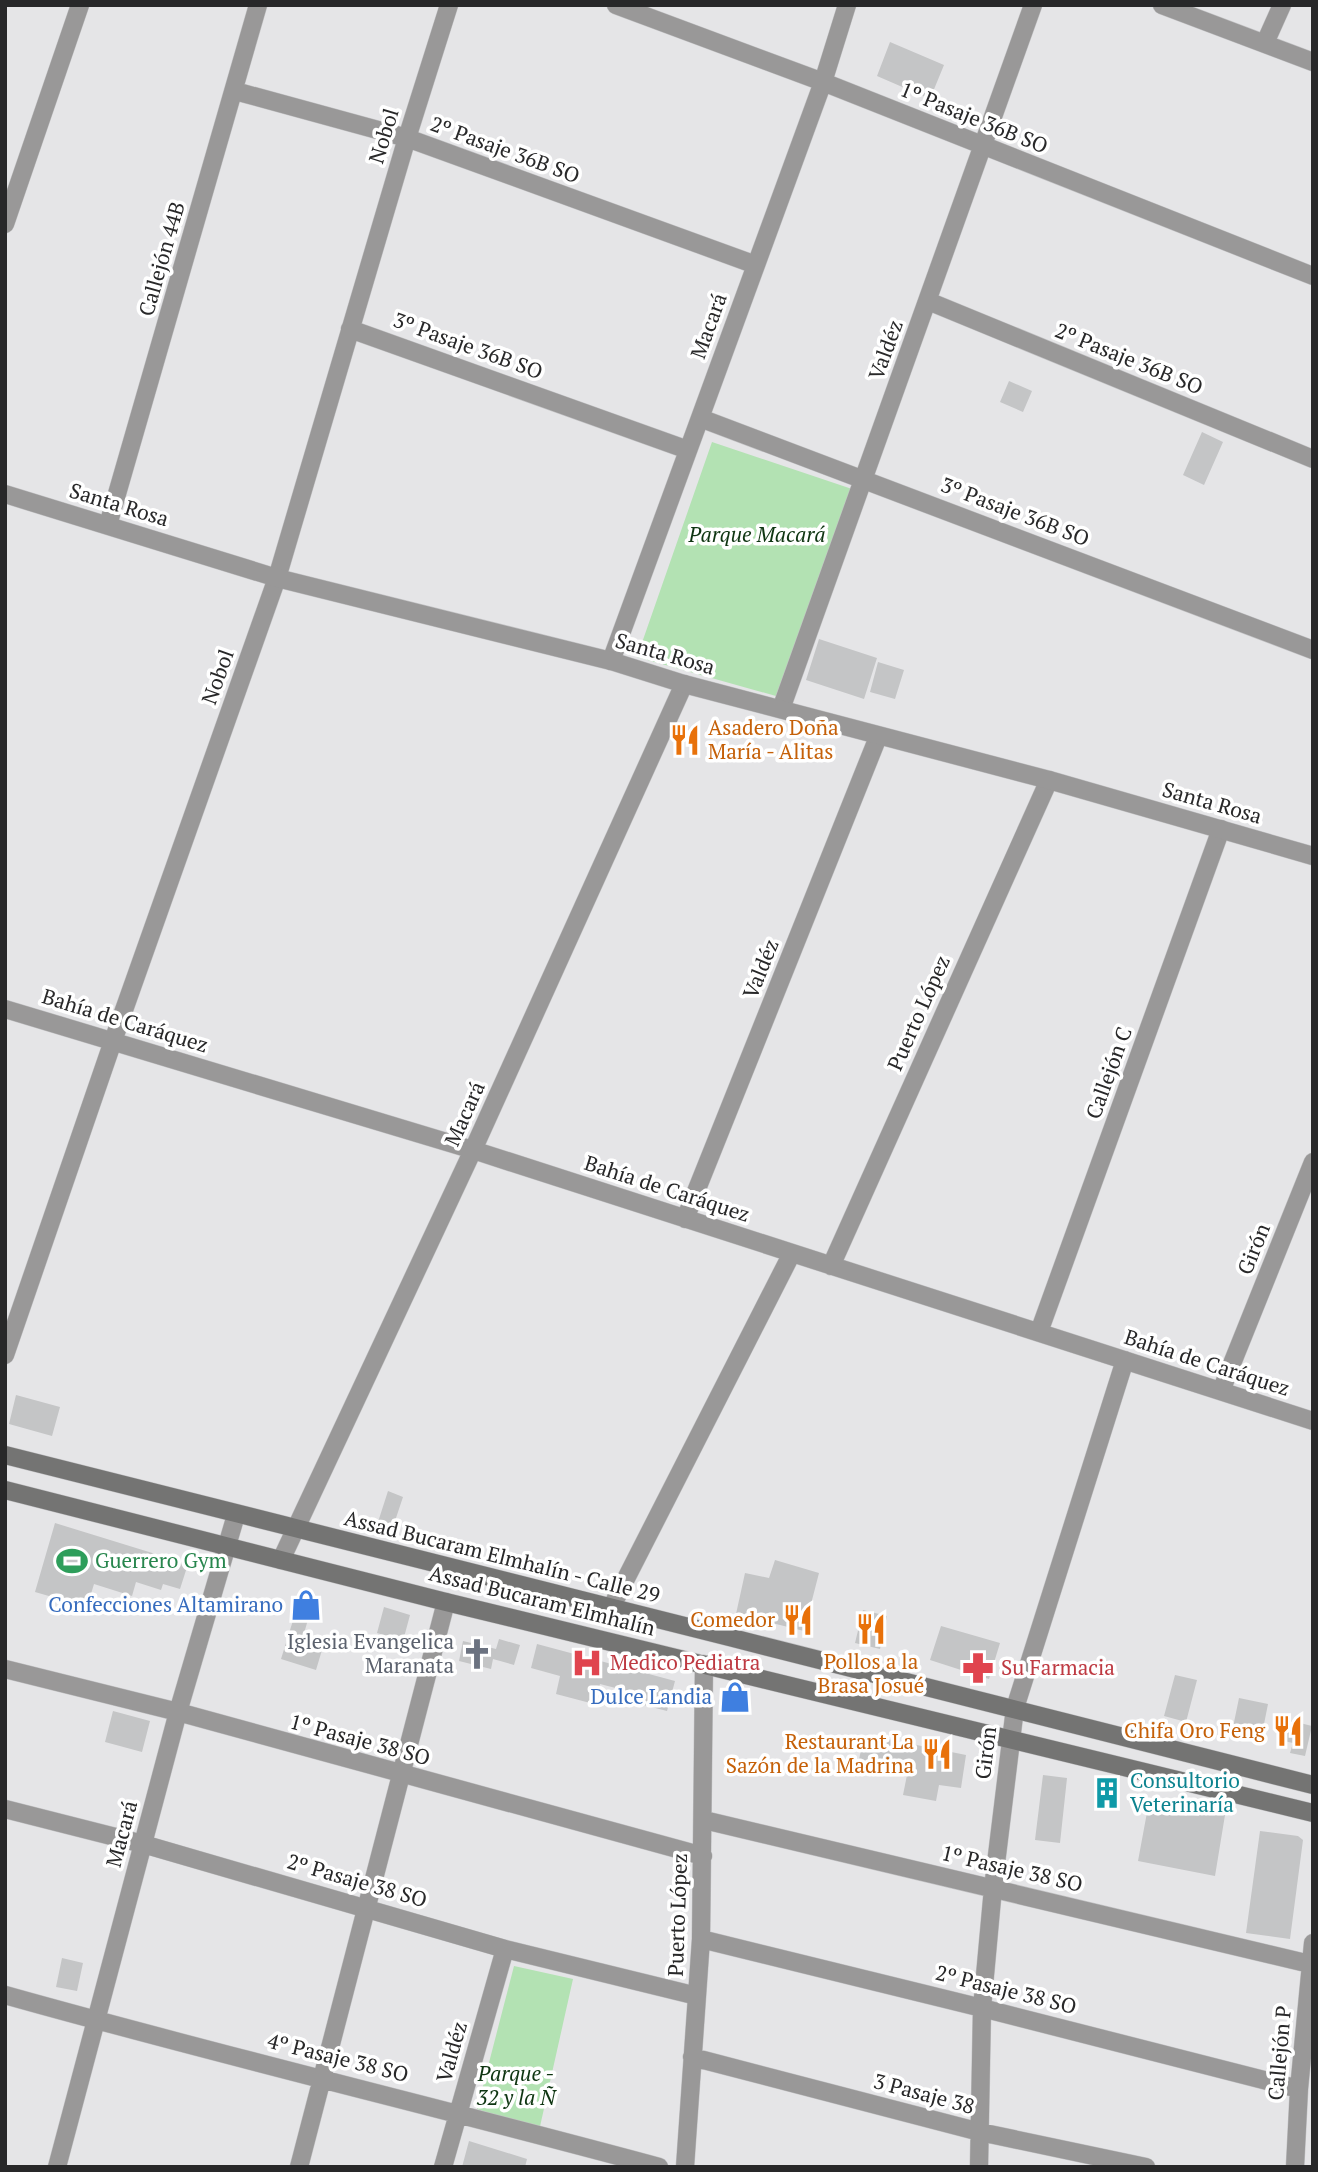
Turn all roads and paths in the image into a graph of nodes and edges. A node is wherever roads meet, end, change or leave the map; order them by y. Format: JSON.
{"nodes":[{"id":1,"x":80,"y":5,"type":"edge"},
{"id":2,"x":258,"y":5,"type":"edge"},
{"id":3,"x":449,"y":5,"type":"edge"},
{"id":4,"x":616,"y":5,"type":"edge"},
{"id":5,"x":847,"y":5,"type":"edge"},
{"id":6,"x":1033,"y":5,"type":"edge"},
{"id":7,"x":1162,"y":5,"type":"edge"},
{"id":8,"x":1282,"y":5,"type":"edge"},
{"id":9,"x":1265,"y":43,"type":"junction"},
{"id":10,"x":1313,"y":62,"type":"edge"},
{"id":11,"x":823,"y":82,"type":"junction"},
{"id":12,"x":235,"y":90,"type":"junction"},
{"id":13,"x":407,"y":138,"type":"junction"},
{"id":14,"x":983,"y":146,"type":"junction"},
{"id":15,"x":5,"y":224,"type":"edge"},
{"id":16,"x":756,"y":265,"type":"junction"},
{"id":17,"x":1313,"y":276,"type":"edge"},
{"id":18,"x":928,"y":301,"type":"junction"},
{"id":19,"x":350,"y":329,"type":"junction"},
{"id":20,"x":700,"y":418,"type":"junction"},
{"id":21,"x":688,"y":450,"type":"junction"},
{"id":22,"x":1313,"y":459,"type":"edge"},
{"id":23,"x":864,"y":479,"type":"junction"},
{"id":24,"x":5,"y":494,"type":"edge"},
{"id":25,"x":108,"y":525,"type":"junction"},
{"id":26,"x":277,"y":578,"type":"junction"},
{"id":27,"x":1313,"y":650,"type":"edge"},
{"id":28,"x":611,"y":661,"type":"junction"},
{"id":29,"x":684,"y":684,"type":"junction"},
{"id":30,"x":781,"y":709,"type":"junction"},
{"id":31,"x":878,"y":737,"type":"junction"},
{"id":32,"x":1049,"y":780,"type":"junction"},
{"id":33,"x":1221,"y":829,"type":"junction"},
{"id":34,"x":1313,"y":856,"type":"edge"},
{"id":35,"x":5,"y":1009,"type":"edge"},
{"id":36,"x":113,"y":1041,"type":"junction"},
{"id":37,"x":473,"y":1150,"type":"junction"},
{"id":38,"x":1313,"y":1162,"type":"edge"},
{"id":39,"x":685,"y":1219,"type":"junction"},
{"id":40,"x":792,"y":1253,"type":"junction"},
{"id":41,"x":831,"y":1266,"type":"junction"},
{"id":42,"x":1039,"y":1332,"type":"junction"},
{"id":43,"x":5,"y":1355,"type":"edge"},
{"id":44,"x":1125,"y":1360,"type":"junction"},
{"id":45,"x":1221,"y":1391,"type":"junction"},
{"id":46,"x":1313,"y":1421,"type":"edge"},
{"id":47,"x":5,"y":1455,"type":"edge"},
{"id":48,"x":5,"y":1490,"type":"edge"},
{"id":49,"x":236,"y":1515,"type":"junction"},
{"id":50,"x":295,"y":1528,"type":"junction"},
{"id":51,"x":227,"y":1546,"type":"junction"},
{"id":52,"x":281,"y":1560,"type":"junction"},
{"id":53,"x":446,"y":1602,"type":"junction"},
{"id":54,"x":611,"y":1608,"type":"junction"},
{"id":55,"x":704,"y":1664,"type":"junction"},
{"id":56,"x":5,"y":1669,"type":"edge"},
{"id":57,"x":1015,"y":1708,"type":"junction"},
{"id":58,"x":177,"y":1712,"type":"junction"},
{"id":59,"x":1010,"y":1738,"type":"junction"},
{"id":60,"x":401,"y":1775,"type":"junction"},
{"id":61,"x":1313,"y":1784,"type":"edge"},
{"id":62,"x":5,"y":1809,"type":"edge"},
{"id":63,"x":1313,"y":1813,"type":"edge"},
{"id":64,"x":704,"y":1819,"type":"junction"},
{"id":65,"x":143,"y":1844,"type":"junction"},
{"id":66,"x":703,"y":1856,"type":"junction"},
{"id":67,"x":993,"y":1888,"type":"junction"},
{"id":68,"x":366,"y":1907,"type":"junction"},
{"id":69,"x":701,"y":1939,"type":"junction"},
{"id":70,"x":1313,"y":1943,"type":"edge"},
{"id":71,"x":505,"y":1949,"type":"junction"},
{"id":72,"x":1310,"y":1964,"type":"junction"},
{"id":73,"x":5,"y":1995,"type":"edge"},
{"id":74,"x":697,"y":1996,"type":"junction"},
{"id":75,"x":982,"y":2007,"type":"junction"},
{"id":76,"x":95,"y":2020,"type":"junction"},
{"id":77,"x":692,"y":2057,"type":"junction"},
{"id":78,"x":322,"y":2078,"type":"junction"},
{"id":79,"x":1299,"y":2089,"type":"junction"},
{"id":80,"x":459,"y":2112,"type":"junction"},
{"id":81,"x":981,"y":2132,"type":"junction"},
{"id":82,"x":1301,"y":2165,"type":"edge"},
{"id":83,"x":57,"y":2167,"type":"edge"},
{"id":84,"x":299,"y":2167,"type":"edge"},
{"id":85,"x":443,"y":2167,"type":"edge"},
{"id":86,"x":659,"y":2167,"type":"edge"},
{"id":87,"x":685,"y":2167,"type":"edge"},
{"id":88,"x":979,"y":2167,"type":"edge"},
{"id":89,"x":1146,"y":2167,"type":"edge"}],
"edges":[{"from":1,"to":15,"type":"street"},
{"from":2,"to":12,"type":"street","name":"Callejón 44B"},
{"from":3,"to":13,"type":"street","name":"Nobol"},
{"from":4,"to":11,"type":"street","name":"1º Pasaje 36B SO"},
{"from":5,"to":11,"type":"street","name":"Macará"},
{"from":6,"to":14,"type":"street","name":"Valdéz"},
{"from":7,"to":9,"type":"street"},
{"from":8,"to":9,"type":"street"},
{"from":9,"to":10,"type":"street"},
{"from":11,"to":14,"type":"street","name":"1º Pasaje 36B SO"},
{"from":11,"to":16,"type":"street","name":"Macará"},
{"from":12,"to":13,"type":"street","name":"2º Pasaje 36B SO"},
{"from":12,"to":25,"type":"street","name":"Callejón 44B"},
{"from":13,"to":16,"type":"street","name":"2º Pasaje 36B SO"},
{"from":13,"to":19,"type":"street","name":"Nobol"},
{"from":14,"to":17,"type":"street","name":"1º Pasaje 36B SO"},
{"from":14,"to":18,"type":"street","name":"Valdéz"},
{"from":16,"to":20,"type":"street","name":"Macará"},
{"from":18,"to":22,"type":"street","name":"2º Pasaje 36B SO"},
{"from":18,"to":23,"type":"street","name":"Valdéz"},
{"from":19,"to":21,"type":"street","name":"3º Pasaje 36B SO"},
{"from":19,"to":26,"type":"street","name":"Nobol"},
{"from":20,"to":21,"type":"street","name":"Macará"},
{"from":20,"to":23,"type":"street","name":"3º Pasaje 36B SO"},
{"from":21,"to":28,"type":"street","name":"Macará"},
{"from":23,"to":27,"type":"street","name":"3º Pasaje 36B SO"},
{"from":23,"to":30,"type":"street","name":"Valdéz"},
{"from":24,"to":25,"type":"street","name":"Santa Rosa"},
{"from":25,"to":26,"type":"street","name":"Santa Rosa"},
{"from":26,"to":28,"type":"street","name":"Santa Rosa"},
{"from":26,"to":36,"type":"street","name":"Nobol"},
{"from":28,"to":29,"type":"street","name":"Santa Rosa"},
{"from":29,"to":30,"type":"street","name":"Santa Rosa"},
{"from":29,"to":37,"type":"street","name":"Macará"},
{"from":30,"to":31,"type":"street","name":"Santa Rosa"},
{"from":31,"to":32,"type":"street","name":"Santa Rosa"},
{"from":31,"to":39,"type":"street","name":"Valdéz"},
{"from":32,"to":33,"type":"street","name":"Santa Rosa"},
{"from":32,"to":41,"type":"street","name":"Puerto López"},
{"from":33,"to":34,"type":"street","name":"Santa Rosa"},
{"from":33,"to":42,"type":"street","name":"Callejón C"},
{"from":35,"to":36,"type":"street","name":"Bahía de Caráquez"},
{"from":36,"to":37,"type":"street","name":"Bahía de Caráquez"},
{"from":36,"to":43,"type":"street","name":"Nobol"},
{"from":37,"to":39,"type":"street","name":"Bahía de Caráquez"},
{"from":37,"to":50,"type":"street","name":"Macará"},
{"from":38,"to":45,"type":"street","name":"Girón"},
{"from":39,"to":40,"type":"street","name":"Bahía de Caráquez"},
{"from":40,"to":41,"type":"street","name":"Bahía de Caráquez"},
{"from":40,"to":54,"type":"street"},
{"from":41,"to":42,"type":"street","name":"Bahía de Caráquez"},
{"from":42,"to":44,"type":"street","name":"Bahía de Caráquez"},
{"from":44,"to":45,"type":"street","name":"Bahía de Caráquez"},
{"from":44,"to":57,"type":"street","name":"Girón"},
{"from":45,"to":46,"type":"street","name":"Bahía de Caráquez"},
{"from":47,"to":49,"type":"main road","name":"Assad Bucaram Elmhalín - Calle 29"},
{"from":48,"to":51,"type":"main road","name":"Assad Bucaram Elmhalín"},
{"from":49,"to":50,"type":"main road","name":"Assad Bucaram Elmhalín - Calle 29"},
{"from":49,"to":51,"type":"street","name":"Macará"},
{"from":50,"to":52,"type":"street","name":"Macará"},
{"from":50,"to":54,"type":"main road","name":"Assad Bucaram Elmhalín - Calle 29"},
{"from":51,"to":52,"type":"main road","name":"Assad Bucaram Elmhalín"},
{"from":51,"to":58,"type":"street","name":"Macará"},
{"from":52,"to":53,"type":"main road","name":"Assad Bucaram Elmhalín"},
{"from":53,"to":55,"type":"main road","name":"Assad Bucaram Elmhalín"},
{"from":53,"to":60,"type":"street"},
{"from":54,"to":57,"type":"main road","name":"Assad Bucaram Elmhalín - Calle 29"},
{"from":55,"to":59,"type":"main road","name":"Assad Bucaram Elmhalín"},
{"from":55,"to":64,"type":"street","name":"Puerto López"},
{"from":56,"to":58,"type":"street","name":"1º Pasaje 38 SO"},
{"from":57,"to":59,"type":"street","name":"Girón"},
{"from":57,"to":61,"type":"main road","name":"Assad Bucaram Elmhalín - Calle 29"},
{"from":58,"to":60,"type":"street","name":"1º Pasaje 38 SO"},
{"from":58,"to":65,"type":"street","name":"Macará"},
{"from":59,"to":63,"type":"main road","name":"Assad Bucaram Elmhalín"},
{"from":59,"to":67,"type":"street","name":"Girón"},
{"from":60,"to":66,"type":"street","name":"1º Pasaje 38 SO"},
{"from":60,"to":68,"type":"street"},
{"from":62,"to":65,"type":"street","name":"2º Pasaje 38 SO"},
{"from":64,"to":66,"type":"street","name":"Puerto López"},
{"from":64,"to":67,"type":"street","name":"1º Pasaje 38 SO"},
{"from":65,"to":68,"type":"street","name":"2º Pasaje 38 SO"},
{"from":65,"to":76,"type":"street","name":"Macará"},
{"from":66,"to":69,"type":"street","name":"Puerto López"},
{"from":67,"to":72,"type":"street","name":"1º Pasaje 38 SO"},
{"from":67,"to":75,"type":"street","name":"Girón"},
{"from":68,"to":71,"type":"street","name":"2º Pasaje 38 SO"},
{"from":68,"to":78,"type":"street"},
{"from":69,"to":74,"type":"street","name":"Puerto López"},
{"from":69,"to":75,"type":"street","name":"2º Pasaje 38 SO"},
{"from":70,"to":72,"type":"street","name":"Callejón P"},
{"from":71,"to":74,"type":"street","name":"2º Pasaje 38 SO"},
{"from":71,"to":80,"type":"street","name":"Valdéz"},
{"from":72,"to":79,"type":"street","name":"Callejón P"},
{"from":73,"to":76,"type":"street","name":"4º Pasaje 38 SO"},
{"from":74,"to":77,"type":"street","name":"Puerto López"},
{"from":75,"to":79,"type":"street","name":"2º Pasaje 38 SO"},
{"from":75,"to":81,"type":"street","name":"Girón"},
{"from":76,"to":78,"type":"street","name":"4º Pasaje 38 SO"},
{"from":76,"to":83,"type":"street","name":"Macará"},
{"from":77,"to":81,"type":"street","name":"3 Pasaje 38"},
{"from":77,"to":87,"type":"street","name":"Puerto López"},
{"from":78,"to":80,"type":"street","name":"4º Pasaje 38 SO"},
{"from":78,"to":84,"type":"street"},
{"from":79,"to":82,"type":"street","name":"Callejón P"},
{"from":80,"to":85,"type":"street","name":"Valdéz"},
{"from":80,"to":86,"type":"street","name":"4º Pasaje 38 SO"},
{"from":81,"to":88,"type":"street","name":"Girón"},
{"from":81,"to":89,"type":"street","name":"3 Pasaje 38"}]}
